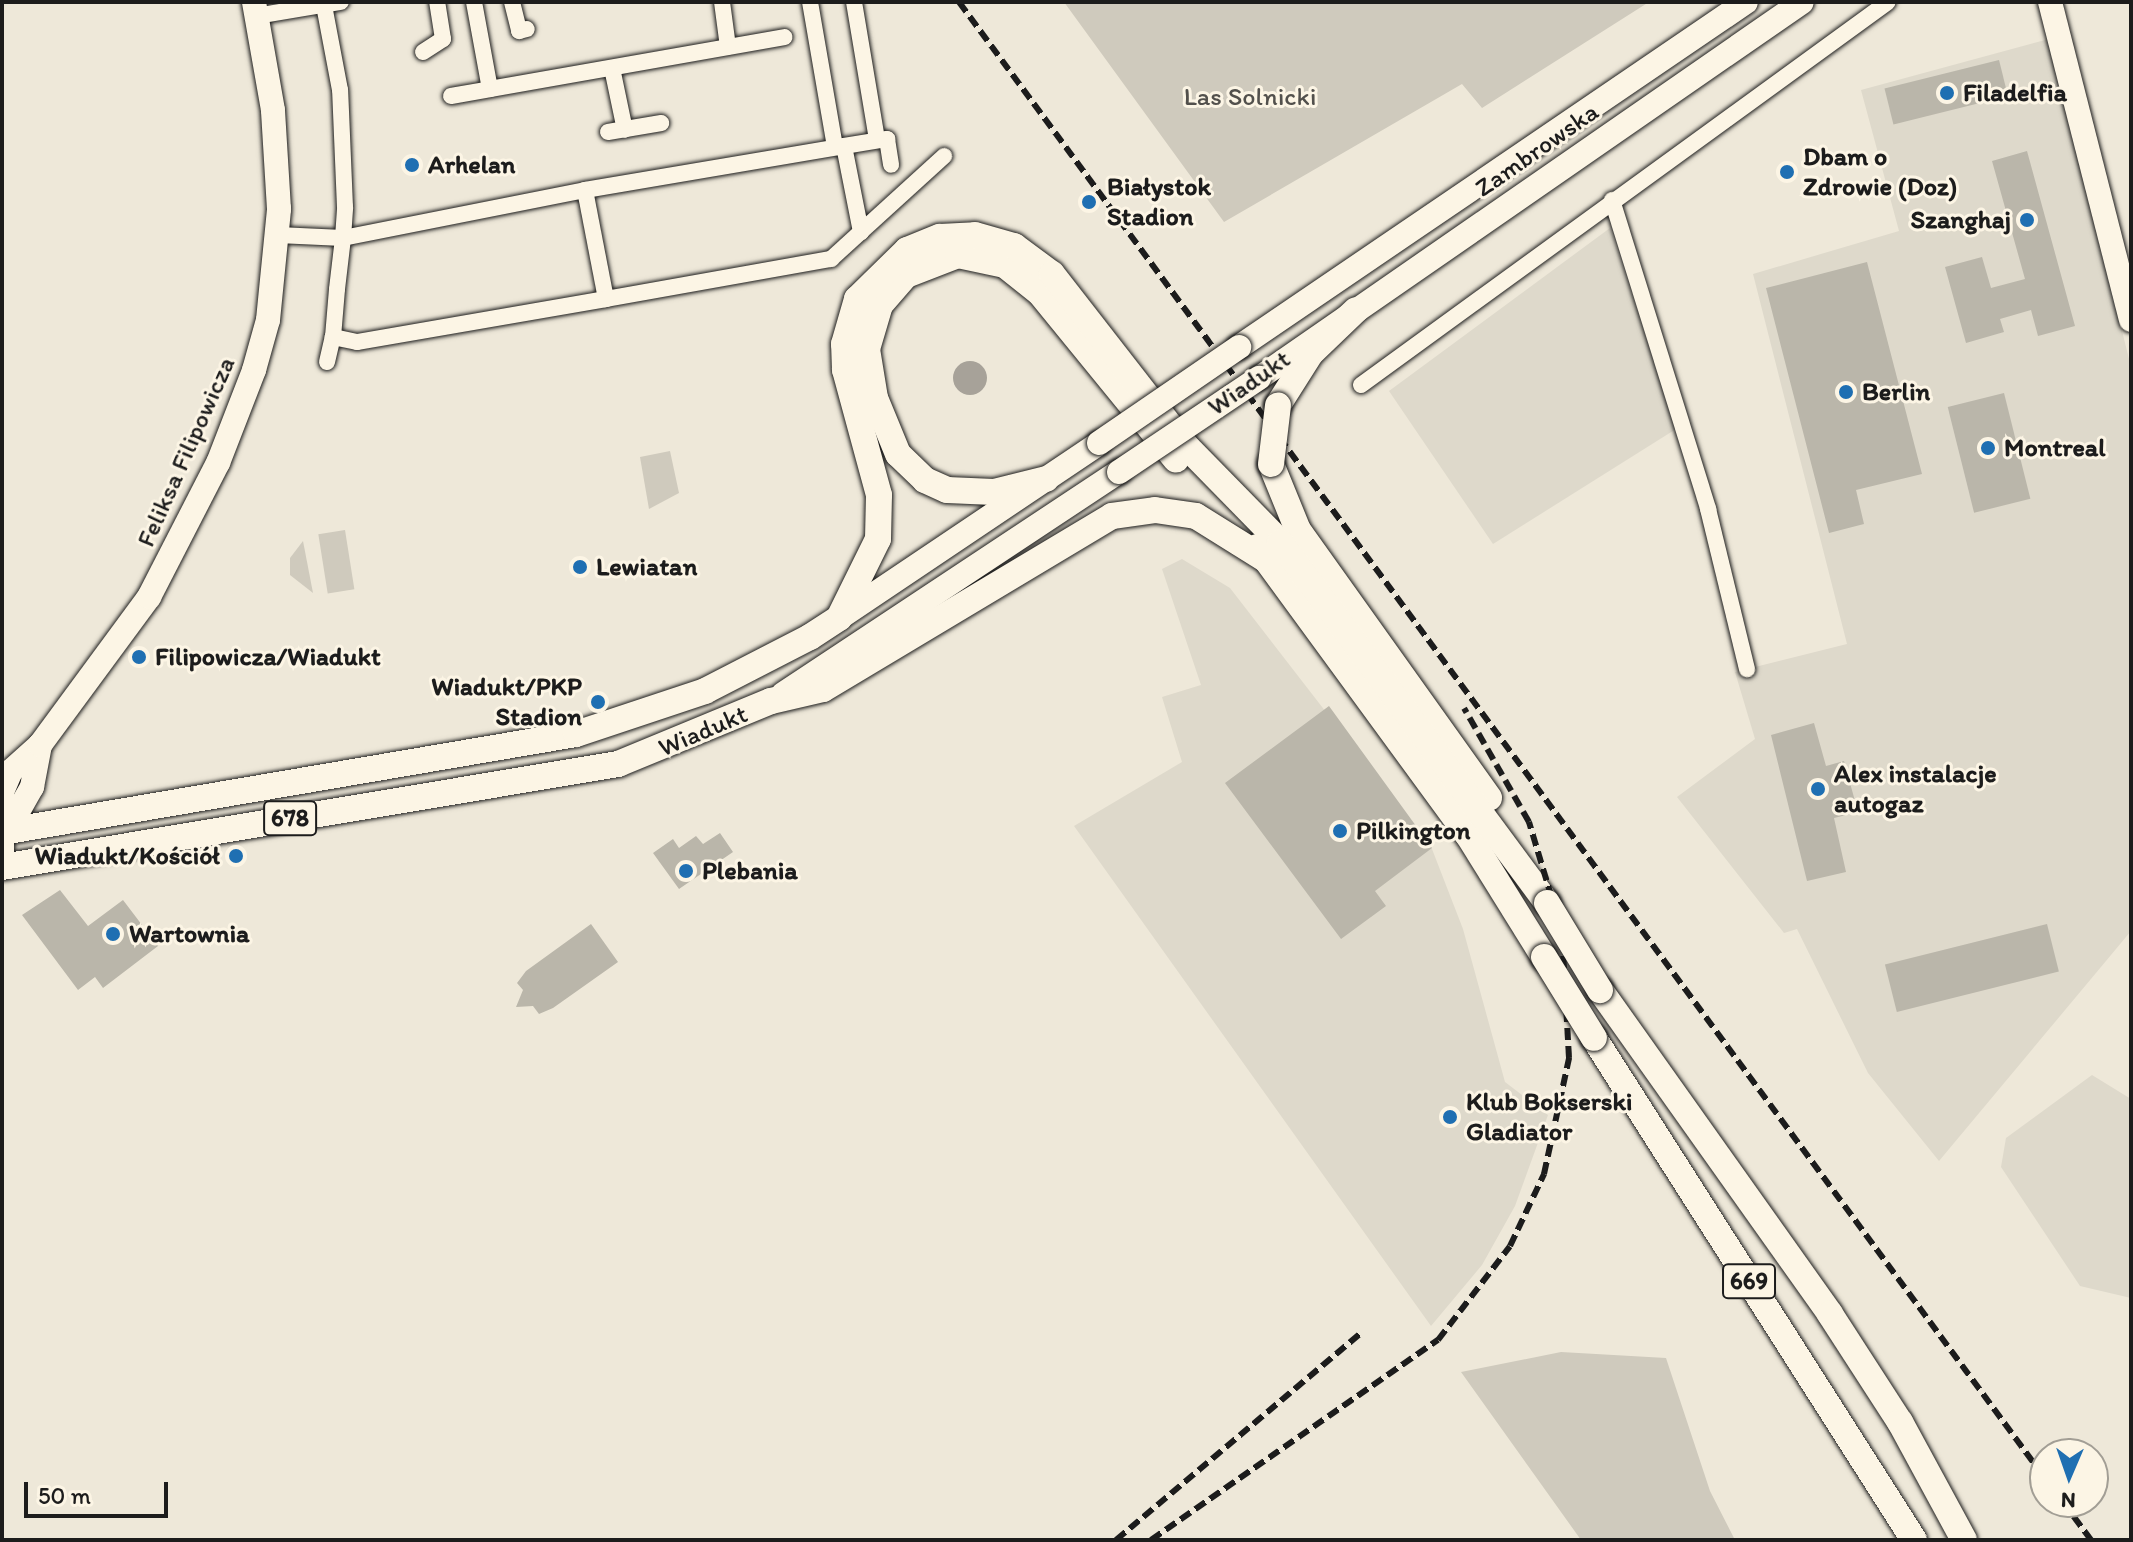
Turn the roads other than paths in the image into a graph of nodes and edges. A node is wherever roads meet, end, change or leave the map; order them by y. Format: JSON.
{"nodes":[{"id":1,"x":341,"y":2,"type":"edge"},
{"id":2,"x":437,"y":2,"type":"edge"},
{"id":3,"x":474,"y":2,"type":"edge"},
{"id":4,"x":512,"y":2,"type":"edge"},
{"id":5,"x":810,"y":2,"type":"edge"},
{"id":6,"x":854,"y":2,"type":"edge"},
{"id":7,"x":1746,"y":2,"type":"edge"},
{"id":8,"x":1802,"y":2,"type":"edge"},
{"id":9,"x":1888,"y":2,"type":"edge"},
{"id":10,"x":2050,"y":2,"type":"edge"},
{"id":11,"x":726,"y":3,"type":"edge"},
{"id":12,"x":324,"y":5,"type":"junction"},
{"id":13,"x":255,"y":9,"type":"edge"},
{"id":14,"x":527,"y":29,"type":"dead end"},
{"id":15,"x":784,"y":37,"type":"dead end"},
{"id":16,"x":728,"y":47,"type":"junction"},
{"id":17,"x":423,"y":52,"type":"dead end"},
{"id":18,"x":612,"y":68,"type":"junction"},
{"id":19,"x":490,"y":89,"type":"junction"},
{"id":20,"x":451,"y":96,"type":"dead end"},
{"id":21,"x":661,"y":123,"type":"dead end"},
{"id":22,"x":877,"y":140,"type":"junction"},
{"id":23,"x":840,"y":146,"type":"junction"},
{"id":24,"x":944,"y":156,"type":"dead end"},
{"id":25,"x":891,"y":165,"type":"dead end"},
{"id":26,"x":585,"y":190,"type":"junction"},
{"id":27,"x":1612,"y":200,"type":"junction"},
{"id":28,"x":861,"y":232,"type":"junction"},
{"id":29,"x":278,"y":235,"type":"junction"},
{"id":30,"x":343,"y":238,"type":"junction"},
{"id":31,"x":606,"y":299,"type":"junction"},
{"id":32,"x":1356,"y":310,"type":"junction"},
{"id":33,"x":1281,"y":319,"type":"joint"},
{"id":34,"x":2131,"y":320,"type":"edge"},
{"id":35,"x":333,"y":337,"type":"junction"},
{"id":36,"x":1305,"y":344,"type":"joint"},
{"id":37,"x":327,"y":362,"type":"dead end"},
{"id":38,"x":1361,"y":385,"type":"dead end"},
{"id":39,"x":1046,"y":479,"type":"junction"},
{"id":40,"x":1268,"y":561,"type":"junction"},
{"id":41,"x":839,"y":618,"type":"junction"},
{"id":42,"x":1747,"y":669,"type":"dead end"},
{"id":43,"x":771,"y":701,"type":"junction"},
{"id":44,"x":4,"y":839,"type":"edge"},
{"id":45,"x":2,"y":867,"type":"edge"},
{"id":46,"x":1547,"y":903,"type":"junction"},
{"id":47,"x":1914,"y":1540,"type":"edge"},
{"id":48,"x":1964,"y":1540,"type":"edge"}],
"edges":[{"from":1,"to":12,"type":"street"},
{"from":2,"to":17,"type":"street"},
{"from":3,"to":19,"type":"street"},
{"from":4,"to":14,"type":"street"},
{"from":5,"to":23,"type":"street"},
{"from":6,"to":22,"type":"street"},
{"from":7,"to":33,"type":"main road","name":"Zambrowska","number":"678"},
{"from":8,"to":32,"type":"main road","name":"Zambrowska","number":"678"},
{"from":9,"to":27,"type":"street"},
{"from":10,"to":34,"type":"main road"},
{"from":11,"to":16,"type":"street"},
{"from":12,"to":13,"type":"street"},
{"from":12,"to":30,"type":"street"},
{"from":13,"to":29,"type":"main road","name":"Feliksa Filipowicza"},
{"from":15,"to":16,"type":"street"},
{"from":16,"to":18,"type":"street"},
{"from":18,"to":19,"type":"street"},
{"from":18,"to":21,"type":"street"},
{"from":19,"to":20,"type":"street"},
{"from":22,"to":23,"type":"street"},
{"from":22,"to":25,"type":"street"},
{"from":23,"to":26,"type":"street"},
{"from":23,"to":28,"type":"street"},
{"from":24,"to":28,"type":"street"},
{"from":26,"to":30,"type":"street"},
{"from":26,"to":31,"type":"street"},
{"from":27,"to":38,"type":"street"},
{"from":27,"to":42,"type":"street"},
{"from":28,"to":31,"type":"street"},
{"from":29,"to":30,"type":"street"},
{"from":29,"to":44,"type":"main road","name":"Feliksa Filipowicza"},
{"from":30,"to":35,"type":"street"},
{"from":31,"to":35,"type":"street"},
{"from":32,"to":36,"type":"main road","name":"Zambrowska","number":"678"},
{"from":32,"to":46,"type":"main road","bridge":true},
{"from":33,"to":39,"type":"main road","name":"Wiadukt","number":"678","bridge":true},
{"from":35,"to":37,"type":"street"},
{"from":36,"to":43,"type":"main road","name":"Wiadukt","number":"678","bridge":true},
{"from":39,"to":40,"type":"main road"},
{"from":39,"to":41,"type":"main road","name":"Wiadukt","number":"678"},
{"from":40,"to":43,"type":"main road"},
{"from":40,"to":47,"type":"main road","number":"669","bridge":true},
{"from":41,"to":44,"type":"main road","name":"Wiadukt","number":"678"},
{"from":41,"to":46,"type":"main road"},
{"from":43,"to":45,"type":"main road","name":"Wiadukt","number":"678"},
{"from":46,"to":48,"type":"main road","number":"669","bridge":true}]}
